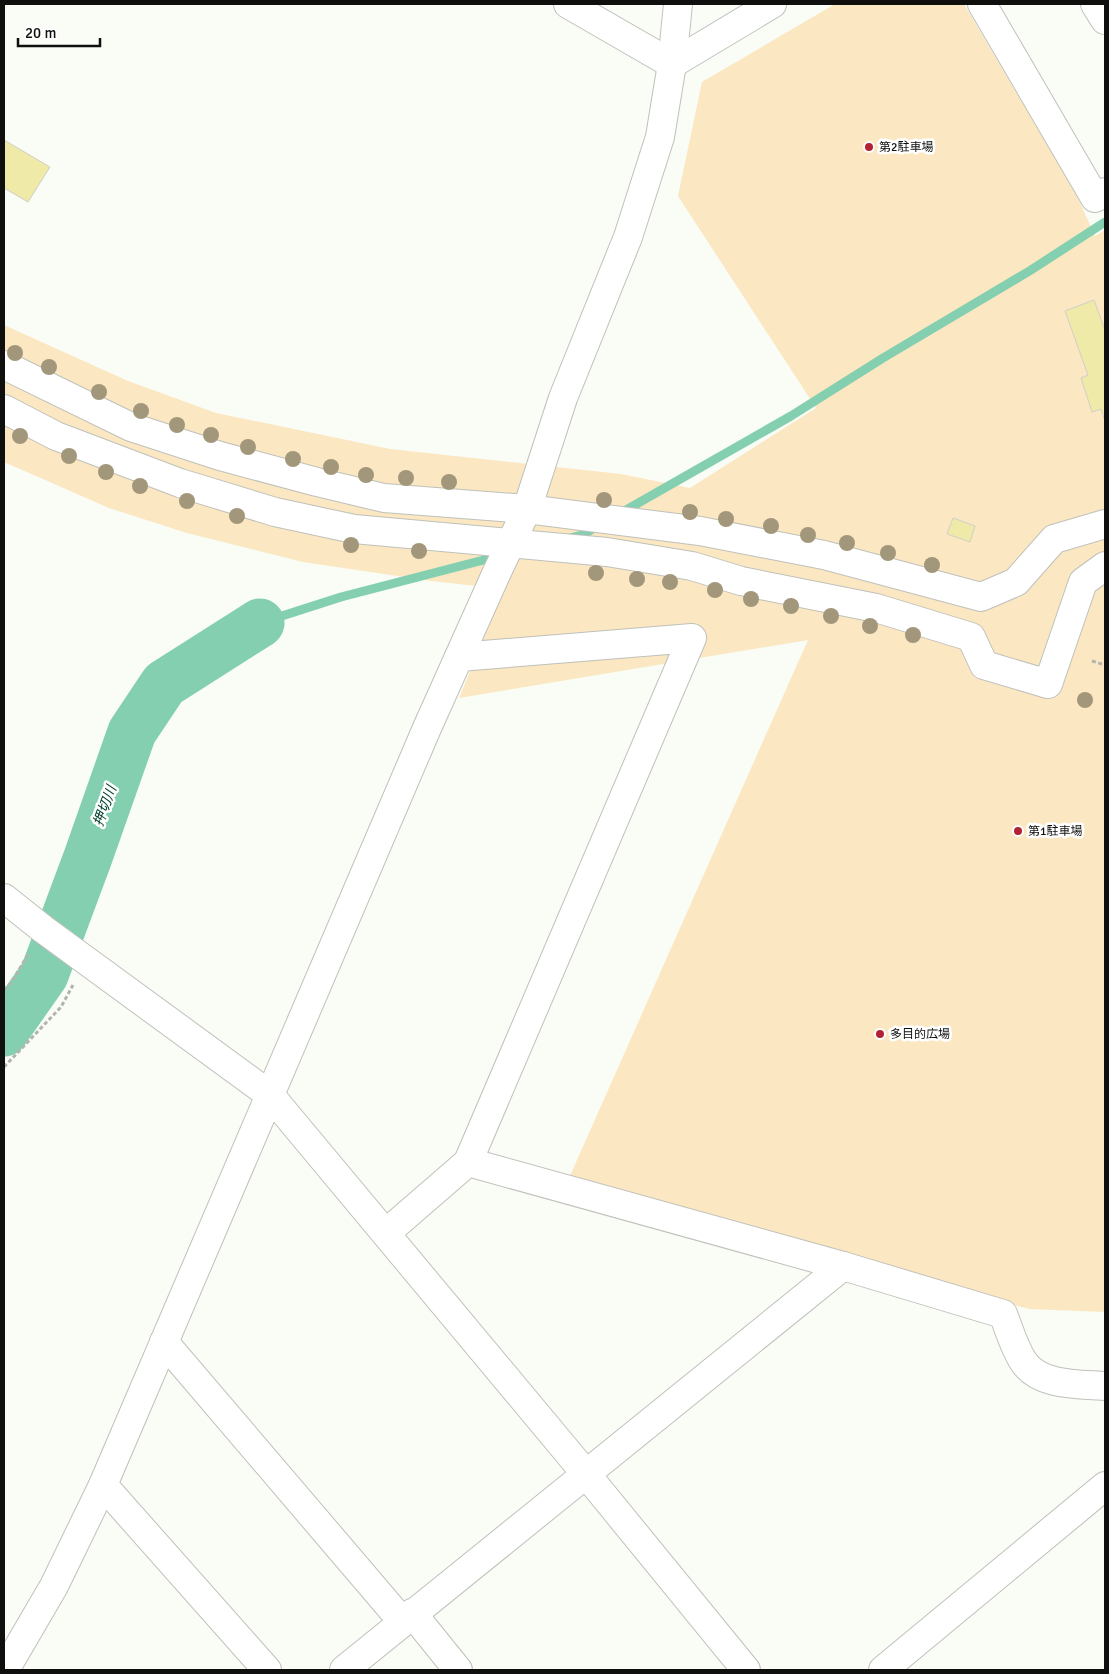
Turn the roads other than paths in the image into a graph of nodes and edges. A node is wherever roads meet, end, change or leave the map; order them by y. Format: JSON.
{"nodes":[{"id":1,"x":568,"y":4,"type":"edge"},
{"id":2,"x":678,"y":4,"type":"edge"},
{"id":3,"x":772,"y":4,"type":"edge"},
{"id":4,"x":982,"y":4,"type":"edge"},
{"id":5,"x":1095,"y":4,"type":"edge"},
{"id":6,"x":1105,"y":20,"type":"edge"},
{"id":7,"x":672,"y":64,"type":"junction"},
{"id":8,"x":1105,"y":192,"type":"edge"},
{"id":9,"x":4,"y":366,"type":"edge"},
{"id":10,"x":4,"y":409,"type":"edge"},
{"id":11,"x":527,"y":509,"type":"junction"},
{"id":12,"x":1105,"y":524,"type":"edge"},
{"id":13,"x":511,"y":543,"type":"junction"},
{"id":14,"x":1105,"y":566,"type":"edge"},
{"id":15,"x":459,"y":656,"type":"junction"},
{"id":16,"x":4,"y":898,"type":"edge"},
{"id":17,"x":270,"y":1095,"type":"junction"},
{"id":18,"x":468,"y":1162,"type":"junction"},
{"id":19,"x":386,"y":1233,"type":"junction"},
{"id":20,"x":843,"y":1266,"type":"junction"},
{"id":21,"x":164,"y":1342,"type":"junction"},
{"id":22,"x":1105,"y":1386,"type":"edge"},
{"id":23,"x":586,"y":1474,"type":"junction"},
{"id":24,"x":103,"y":1485,"type":"junction"},
{"id":25,"x":1105,"y":1486,"type":"edge"},
{"id":26,"x":407,"y":1618,"type":"junction"},
{"id":27,"x":7,"y":1670,"type":"edge"},
{"id":28,"x":267,"y":1670,"type":"edge"},
{"id":29,"x":344,"y":1670,"type":"edge"},
{"id":30,"x":458,"y":1670,"type":"edge"},
{"id":31,"x":746,"y":1670,"type":"edge"},
{"id":32,"x":883,"y":1670,"type":"edge"}],
"edges":[{"from":1,"to":7,"type":"street"},
{"from":2,"to":7,"type":"street"},
{"from":3,"to":7,"type":"street"},
{"from":4,"to":8,"type":"street"},
{"from":5,"to":6,"type":"street"},
{"from":7,"to":11,"type":"street"},
{"from":9,"to":11,"type":"street"},
{"from":10,"to":13,"type":"street"},
{"from":11,"to":12,"type":"street"},
{"from":11,"to":13,"type":"street"},
{"from":13,"to":14,"type":"street"},
{"from":13,"to":15,"type":"street"},
{"from":15,"to":17,"type":"street"},
{"from":15,"to":18,"type":"street"},
{"from":16,"to":17,"type":"street"},
{"from":17,"to":19,"type":"street"},
{"from":17,"to":21,"type":"street"},
{"from":18,"to":19,"type":"street"},
{"from":18,"to":20,"type":"street"},
{"from":19,"to":23,"type":"street"},
{"from":20,"to":22,"type":"street"},
{"from":20,"to":23,"type":"street"},
{"from":21,"to":24,"type":"street"},
{"from":21,"to":26,"type":"street"},
{"from":23,"to":26,"type":"street"},
{"from":23,"to":31,"type":"street"},
{"from":24,"to":27,"type":"street"},
{"from":24,"to":28,"type":"street"},
{"from":25,"to":32,"type":"street"},
{"from":26,"to":29,"type":"street"},
{"from":26,"to":30,"type":"street"}]}
